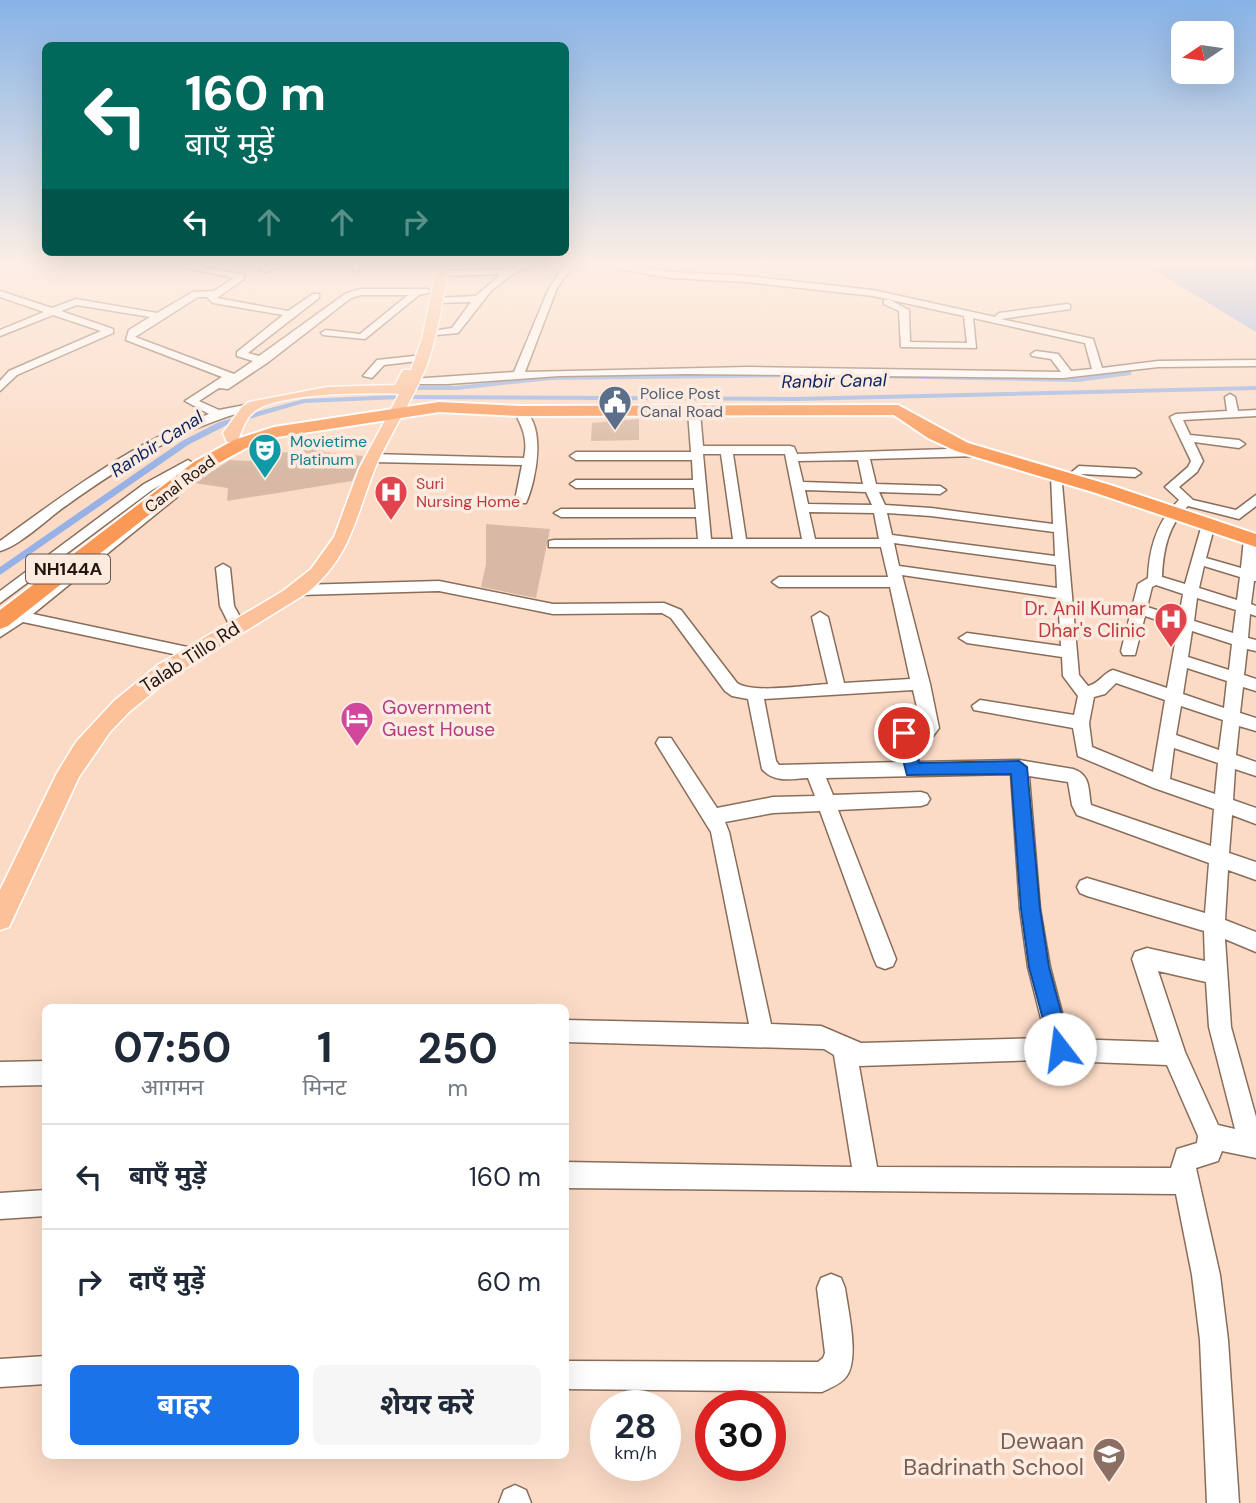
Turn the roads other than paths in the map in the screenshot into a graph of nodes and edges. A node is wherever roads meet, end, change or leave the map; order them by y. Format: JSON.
{"nodes":[{"id":1,"x":109,"y":332,"type":"edge"},
{"id":2,"x":132,"y":332,"type":"edge"},
{"id":3,"x":269,"y":332,"type":"edge"},
{"id":4,"x":301,"y":332,"type":"edge"},
{"id":5,"x":370,"y":332,"type":"edge"},
{"id":6,"x":422,"y":332,"type":"edge"},
{"id":7,"x":445,"y":332,"type":"edge"},
{"id":8,"x":535,"y":332,"type":"edge"},
{"id":9,"x":904,"y":332,"type":"edge"},
{"id":10,"x":970,"y":332,"type":"edge"},
{"id":11,"x":1027,"y":332,"type":"edge"},
{"id":12,"x":1062,"y":332,"type":"edge"},
{"id":13,"x":326,"y":333,"type":"dead end"},
{"id":14,"x":429,"y":334,"type":"joint"},
{"id":15,"x":898,"y":353,"type":"dead end"},
{"id":16,"x":414,"y":359,"type":"junction"},
{"id":17,"x":263,"y":361,"type":"junction"},
{"id":18,"x":1256,"y":363,"type":"edge"},
{"id":19,"x":1097,"y":372,"type":"junction"},
{"id":20,"x":957,"y":373,"type":"junction"},
{"id":21,"x":1069,"y":374,"type":"junction"},
{"id":22,"x":368,"y":376,"type":"dead end"},
{"id":23,"x":517,"y":376,"type":"junction"},
{"id":24,"x":411,"y":382,"type":"junction"},
{"id":25,"x":0,"y":388,"type":"edge"},
{"id":26,"x":1230,"y":397,"type":"dead end"},
{"id":27,"x":439,"y":407,"type":"joint"},
{"id":28,"x":520,"y":411,"type":"junction"},
{"id":29,"x":694,"y":412,"type":"junction"},
{"id":30,"x":1256,"y":413,"type":"edge"},
{"id":31,"x":393,"y":414,"type":"junction"},
{"id":32,"x":1233,"y":414,"type":"junction"},
{"id":33,"x":236,"y":418,"type":"junction"},
{"id":34,"x":1186,"y":438,"type":"junction"},
{"id":35,"x":1239,"y":444,"type":"dead end"},
{"id":36,"x":726,"y":450,"type":"junction"},
{"id":37,"x":978,"y":452,"type":"junction"},
{"id":38,"x":698,"y":453,"type":"junction"},
{"id":39,"x":576,"y":456,"type":"dead end"},
{"id":40,"x":863,"y":457,"type":"junction"},
{"id":41,"x":372,"y":458,"type":"junction"},
{"id":42,"x":792,"y":458,"type":"junction"},
{"id":43,"x":529,"y":462,"type":"junction"},
{"id":44,"x":185,"y":472,"type":"junction"},
{"id":45,"x":1135,"y":473,"type":"dead end"},
{"id":46,"x":1070,"y":475,"type":"junction"},
{"id":47,"x":576,"y":484,"type":"dead end"},
{"id":48,"x":701,"y":484,"type":"junction"},
{"id":49,"x":797,"y":485,"type":"junction"},
{"id":50,"x":870,"y":486,"type":"junction"},
{"id":51,"x":940,"y":490,"type":"dead end"},
{"id":52,"x":1256,"y":499,"type":"edge"},
{"id":53,"x":521,"y":500,"type":"dead end"},
{"id":54,"x":1181,"y":507,"type":"junction"},
{"id":55,"x":801,"y":509,"type":"junction"},
{"id":56,"x":880,"y":509,"type":"junction"},
{"id":57,"x":561,"y":513,"type":"dead end"},
{"id":58,"x":704,"y":513,"type":"junction"},
{"id":59,"x":130,"y":515,"type":"junction"},
{"id":60,"x":1208,"y":524,"type":"junction"},
{"id":61,"x":1060,"y":529,"type":"junction"},
{"id":62,"x":886,"y":540,"type":"junction"},
{"id":63,"x":1253,"y":540,"type":"edge"},
{"id":64,"x":809,"y":542,"type":"junction"},
{"id":65,"x":705,"y":543,"type":"junction"},
{"id":66,"x":740,"y":543,"type":"junction"},
{"id":67,"x":554,"y":544,"type":"dead end"},
{"id":68,"x":0,"y":547,"type":"edge"},
{"id":69,"x":1198,"y":560,"type":"junction"},
{"id":70,"x":1061,"y":561,"type":"junction"},
{"id":71,"x":222,"y":568,"type":"dead end"},
{"id":72,"x":995,"y":568,"type":"junction"},
{"id":73,"x":896,"y":576,"type":"junction"},
{"id":74,"x":1251,"y":576,"type":"edge"},
{"id":75,"x":1155,"y":580,"type":"junction"},
{"id":76,"x":779,"y":582,"type":"dead end"},
{"id":77,"x":300,"y":590,"type":"junction"},
{"id":78,"x":1191,"y":590,"type":"junction"},
{"id":79,"x":1063,"y":594,"type":"junction"},
{"id":80,"x":0,"y":598,"type":"edge"},
{"id":81,"x":0,"y":609,"type":"edge"},
{"id":82,"x":1138,"y":609,"type":"junction"},
{"id":83,"x":1249,"y":609,"type":"edge"},
{"id":84,"x":820,"y":617,"type":"dead end"},
{"id":85,"x":10,"y":619,"type":"edge"},
{"id":86,"x":1185,"y":625,"type":"junction"},
{"id":87,"x":237,"y":626,"type":"junction"},
{"id":88,"x":0,"y":632,"type":"edge"},
{"id":89,"x":967,"y":638,"type":"dead end"},
{"id":90,"x":1248,"y":644,"type":"edge"},
{"id":91,"x":1129,"y":652,"type":"dead end"},
{"id":92,"x":192,"y":653,"type":"junction"},
{"id":93,"x":1069,"y":653,"type":"junction"},
{"id":94,"x":1181,"y":660,"type":"junction"},
{"id":95,"x":1235,"y":678,"type":"junction"},
{"id":96,"x":922,"y":684,"type":"junction"},
{"id":97,"x":1256,"y":685,"type":"edge"},
{"id":98,"x":837,"y":688,"type":"junction"},
{"id":99,"x":1084,"y":693,"type":"junction"},
{"id":100,"x":755,"y":694,"type":"junction"},
{"id":101,"x":1175,"y":699,"type":"junction"},
{"id":102,"x":980,"y":706,"type":"dead end"},
{"id":103,"x":1233,"y":717,"type":"junction"},
{"id":104,"x":1081,"y":723,"type":"junction"},
{"id":105,"x":1256,"y":725,"type":"edge"},
{"id":106,"x":1168,"y":739,"type":"junction"},
{"id":107,"x":665,"y":743,"type":"dead end"},
{"id":108,"x":1227,"y":759,"type":"junction"},
{"id":109,"x":1019,"y":767,"type":"junction"},
{"id":110,"x":1256,"y":769,"type":"edge"},
{"id":111,"x":912,"y":770,"type":"junction"},
{"id":112,"x":815,"y":772,"type":"junction"},
{"id":113,"x":1160,"y":783,"type":"junction"},
{"id":114,"x":921,"y":799,"type":"dead end"},
{"id":115,"x":827,"y":803,"type":"junction"},
{"id":116,"x":1223,"y":803,"type":"junction"},
{"id":117,"x":1256,"y":816,"type":"edge"},
{"id":118,"x":713,"y":817,"type":"junction"},
{"id":119,"x":1218,"y":857,"type":"junction"},
{"id":120,"x":1256,"y":871,"type":"edge"},
{"id":121,"x":1087,"y":887,"type":"dead end"},
{"id":122,"x":0,"y":918,"type":"edge"},
{"id":123,"x":1214,"y":925,"type":"junction"},
{"id":124,"x":1256,"y":942,"type":"edge"},
{"id":125,"x":885,"y":959,"type":"dead end"},
{"id":126,"x":1216,"y":974,"type":"junction"},
{"id":127,"x":569,"y":1031,"type":"edge"},
{"id":128,"x":763,"y":1038,"type":"junction"},
{"id":129,"x":1060,"y":1049,"type":"junction"},
{"id":130,"x":845,"y":1050,"type":"junction"},
{"id":131,"x":1174,"y":1054,"type":"junction"},
{"id":132,"x":42,"y":1073,"type":"edge"},
{"id":133,"x":0,"y":1074,"type":"edge"},
{"id":134,"x":1210,"y":1136,"type":"junction"},
{"id":135,"x":1254,"y":1145,"type":"edge"},
{"id":136,"x":569,"y":1175,"type":"edge"},
{"id":137,"x":867,"y":1180,"type":"junction"},
{"id":138,"x":1186,"y":1181,"type":"junction"},
{"id":139,"x":42,"y":1203,"type":"edge"},
{"id":140,"x":0,"y":1206,"type":"edge"},
{"id":141,"x":831,"y":1288,"type":"dead end"},
{"id":142,"x":42,"y":1370,"type":"edge"},
{"id":143,"x":0,"y":1373,"type":"edge"},
{"id":144,"x":569,"y":1375,"type":"edge"},
{"id":145,"x":1223,"y":1503,"type":"edge"}],
"edges":[{"from":1,"to":25,"type":"street"},
{"from":2,"to":33,"type":"street"},
{"from":3,"to":17,"type":"street"},
{"from":4,"to":17,"type":"street"},
{"from":5,"to":13,"type":"street"},
{"from":6,"to":16,"type":"main road","name":"Canal Road"},
{"from":7,"to":14,"type":"street"},
{"from":8,"to":23,"type":"street"},
{"from":9,"to":10,"type":"street"},
{"from":11,"to":21,"type":"street"},
{"from":12,"to":19,"type":"street"},
{"from":14,"to":24,"type":"main road","name":"Canal Road"},
{"from":15,"to":20,"type":"street"},
{"from":16,"to":22,"type":"street"},
{"from":16,"to":33,"type":"main road","name":"Canal Road"},
{"from":17,"to":33,"type":"street"},
{"from":18,"to":19,"type":"street"},
{"from":19,"to":21,"type":"street"},
{"from":20,"to":21,"type":"street"},
{"from":20,"to":23,"type":"street"},
{"from":23,"to":24,"type":"street"},
{"from":24,"to":31,"type":"main road","name":"Canal Road"},
{"from":26,"to":32,"type":"street"},
{"from":27,"to":28,"type":"highway","number":"NH144A"},
{"from":27,"to":31,"type":"highway","number":"NH144A"},
{"from":28,"to":29,"type":"highway","number":"NH144A"},
{"from":28,"to":43,"type":"street"},
{"from":29,"to":37,"type":"highway","number":"NH144A"},
{"from":29,"to":38,"type":"street"},
{"from":30,"to":32,"type":"street"},
{"from":31,"to":33,"type":"highway","name":"Canal Road","number":"NH144A"},
{"from":31,"to":41,"type":"main road","name":"Talab Tillo Rd"},
{"from":31,"to":44,"type":"highway","name":"Canal Road","number":"NH144A"},
{"from":32,"to":34,"type":"street"},
{"from":33,"to":44,"type":"highway","name":"Canal Road","number":"NH144A"},
{"from":33,"to":68,"type":"street"},
{"from":34,"to":35,"type":"street"},
{"from":34,"to":54,"type":"street"},
{"from":36,"to":38,"type":"street"},
{"from":36,"to":42,"type":"street"},
{"from":36,"to":66,"type":"street"},
{"from":37,"to":40,"type":"street"},
{"from":37,"to":46,"type":"highway","number":"NH144A"},
{"from":38,"to":39,"type":"street"},
{"from":38,"to":48,"type":"street"},
{"from":40,"to":42,"type":"street"},
{"from":40,"to":50,"type":"street"},
{"from":41,"to":43,"type":"street"},
{"from":41,"to":77,"type":"main road","name":"Talab Tillo Rd"},
{"from":42,"to":49,"type":"street"},
{"from":43,"to":53,"type":"street"},
{"from":44,"to":59,"type":"highway","number":"NH144A"},
{"from":44,"to":80,"type":"street"},
{"from":44,"to":85,"type":"street"},
{"from":45,"to":46,"type":"street"},
{"from":46,"to":54,"type":"highway","number":"NH144A"},
{"from":46,"to":61,"type":"street"},
{"from":47,"to":48,"type":"street"},
{"from":48,"to":58,"type":"street"},
{"from":49,"to":50,"type":"street"},
{"from":49,"to":55,"type":"street"},
{"from":50,"to":51,"type":"street"},
{"from":50,"to":56,"type":"street"},
{"from":52,"to":54,"type":"street"},
{"from":54,"to":60,"type":"highway","number":"NH144A"},
{"from":54,"to":75,"type":"street"},
{"from":55,"to":56,"type":"street"},
{"from":55,"to":64,"type":"street"},
{"from":56,"to":61,"type":"street"},
{"from":56,"to":62,"type":"street"},
{"from":57,"to":58,"type":"street"},
{"from":58,"to":65,"type":"street"},
{"from":59,"to":81,"type":"highway","number":"NH144A"},
{"from":59,"to":85,"type":"highway","number":"NH144A"},
{"from":60,"to":63,"type":"highway","number":"NH144A"},
{"from":60,"to":69,"type":"street"},
{"from":61,"to":70,"type":"street"},
{"from":62,"to":64,"type":"street"},
{"from":62,"to":72,"type":"street"},
{"from":62,"to":73,"type":"street"},
{"from":63,"to":74,"type":"street"},
{"from":64,"to":66,"type":"street"},
{"from":65,"to":66,"type":"street"},
{"from":65,"to":67,"type":"street"},
{"from":69,"to":74,"type":"street"},
{"from":69,"to":78,"type":"street"},
{"from":70,"to":72,"type":"street"},
{"from":70,"to":79,"type":"street"},
{"from":71,"to":87,"type":"street"},
{"from":72,"to":73,"type":"street"},
{"from":72,"to":79,"type":"street"},
{"from":73,"to":76,"type":"street"},
{"from":73,"to":96,"type":"street"},
{"from":74,"to":83,"type":"street"},
{"from":75,"to":78,"type":"street"},
{"from":75,"to":82,"type":"street"},
{"from":77,"to":87,"type":"main road","name":"Talab Tillo Rd"},
{"from":77,"to":100,"type":"street"},
{"from":78,"to":83,"type":"street"},
{"from":78,"to":86,"type":"street"},
{"from":79,"to":93,"type":"street"},
{"from":82,"to":86,"type":"street"},
{"from":82,"to":91,"type":"street"},
{"from":83,"to":90,"type":"street"},
{"from":84,"to":98,"type":"street"},
{"from":85,"to":88,"type":"street"},
{"from":85,"to":92,"type":"street"},
{"from":86,"to":90,"type":"street"},
{"from":86,"to":94,"type":"street"},
{"from":87,"to":92,"type":"main road","name":"Talab Tillo Rd"},
{"from":89,"to":93,"type":"street"},
{"from":90,"to":95,"type":"street"},
{"from":92,"to":122,"type":"main road","name":"Talab Tillo Rd"},
{"from":93,"to":99,"type":"street"},
{"from":94,"to":95,"type":"street"},
{"from":94,"to":101,"type":"street"},
{"from":95,"to":97,"type":"street"},
{"from":95,"to":103,"type":"street"},
{"from":96,"to":98,"type":"street"},
{"from":96,"to":111,"type":"street"},
{"from":98,"to":100,"type":"street"},
{"from":99,"to":101,"type":"street"},
{"from":99,"to":104,"type":"street"},
{"from":100,"to":112,"type":"street"},
{"from":101,"to":103,"type":"street"},
{"from":101,"to":106,"type":"street"},
{"from":102,"to":104,"type":"street"},
{"from":103,"to":105,"type":"street"},
{"from":103,"to":108,"type":"street"},
{"from":104,"to":113,"type":"street"},
{"from":106,"to":108,"type":"street"},
{"from":106,"to":113,"type":"street"},
{"from":107,"to":118,"type":"street"},
{"from":108,"to":110,"type":"street"},
{"from":108,"to":116,"type":"street"},
{"from":109,"to":111,"type":"street"},
{"from":109,"to":119,"type":"street"},
{"from":109,"to":129,"type":"street"},
{"from":111,"to":112,"type":"street"},
{"from":112,"to":115,"type":"street"},
{"from":113,"to":116,"type":"street"},
{"from":114,"to":115,"type":"street"},
{"from":115,"to":118,"type":"street"},
{"from":115,"to":125,"type":"street"},
{"from":116,"to":117,"type":"street"},
{"from":116,"to":119,"type":"street"},
{"from":118,"to":128,"type":"street"},
{"from":119,"to":120,"type":"street"},
{"from":119,"to":123,"type":"street"},
{"from":121,"to":123,"type":"street"},
{"from":123,"to":124,"type":"street"},
{"from":123,"to":126,"type":"street"},
{"from":126,"to":131,"type":"street"},
{"from":126,"to":135,"type":"street"},
{"from":127,"to":128,"type":"street"},
{"from":128,"to":130,"type":"street"},
{"from":129,"to":130,"type":"street"},
{"from":129,"to":131,"type":"street"},
{"from":130,"to":137,"type":"street"},
{"from":131,"to":134,"type":"street"},
{"from":132,"to":133,"type":"street"},
{"from":134,"to":135,"type":"street"},
{"from":134,"to":138,"type":"street"},
{"from":136,"to":137,"type":"street"},
{"from":137,"to":138,"type":"street"},
{"from":138,"to":145,"type":"street"},
{"from":139,"to":140,"type":"street"},
{"from":141,"to":144,"type":"street"},
{"from":142,"to":143,"type":"street"}]}
